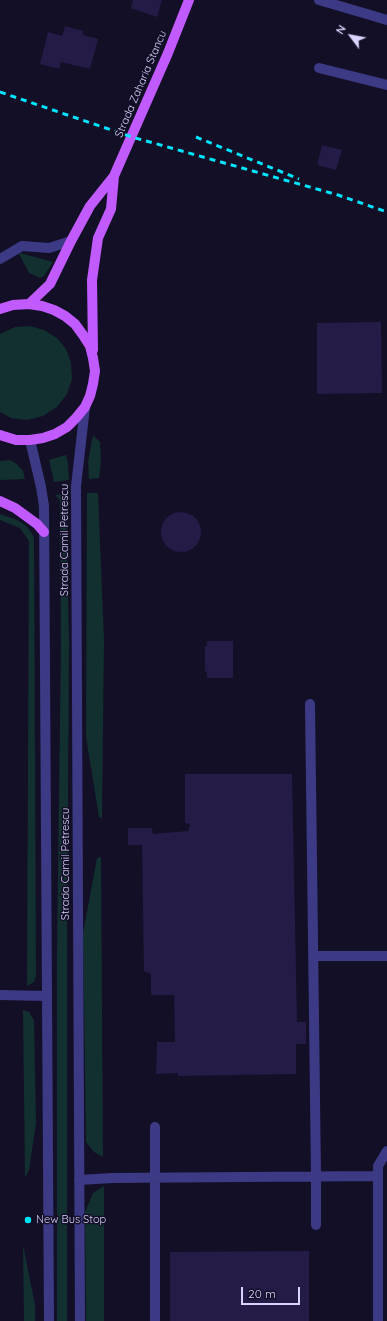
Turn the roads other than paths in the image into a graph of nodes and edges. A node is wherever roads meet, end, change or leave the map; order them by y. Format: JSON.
{"nodes":[{"id":1,"x":189,"y":0,"type":"edge"},
{"id":2,"x":318,"y":0,"type":"edge"},
{"id":3,"x":387,"y":20,"type":"edge"},
{"id":4,"x":319,"y":68,"type":"dead end"},
{"id":5,"x":387,"y":85,"type":"edge"},
{"id":6,"x":114,"y":176,"type":"junction"},
{"id":7,"x":71,"y":241,"type":"junction"},
{"id":8,"x":0,"y":259,"type":"edge"},
{"id":9,"x":29,"y":304,"type":"junction"},
{"id":10,"x":0,"y":309,"type":"edge"},
{"id":11,"x":93,"y":358,"type":"junction"},
{"id":12,"x":84,"y":408,"type":"junction"},
{"id":13,"x":1,"y":437,"type":"edge"},
{"id":14,"x":30,"y":440,"type":"junction"},
{"id":15,"x":0,"y":501,"type":"edge"},
{"id":16,"x":44,"y":532,"type":"junction"},
{"id":17,"x":310,"y":704,"type":"dead end"},
{"id":18,"x":313,"y":956,"type":"junction"},
{"id":19,"x":387,"y":956,"type":"edge"},
{"id":20,"x":0,"y":995,"type":"edge"},
{"id":21,"x":47,"y":996,"type":"junction"},
{"id":22,"x":155,"y":1127,"type":"dead end"},
{"id":23,"x":387,"y":1151,"type":"edge"},
{"id":24,"x":316,"y":1176,"type":"junction"},
{"id":25,"x":378,"y":1176,"type":"junction"},
{"id":26,"x":155,"y":1177,"type":"junction"},
{"id":27,"x":79,"y":1180,"type":"junction"},
{"id":28,"x":316,"y":1225,"type":"dead end"},
{"id":29,"x":49,"y":1321,"type":"edge"},
{"id":30,"x":80,"y":1321,"type":"edge"},
{"id":31,"x":155,"y":1321,"type":"edge"},
{"id":32,"x":378,"y":1321,"type":"edge"}],
"edges":[{"from":1,"to":6,"type":"main road","name":"Strada Zaharia Stancu"},
{"from":2,"to":3,"type":"street"},
{"from":4,"to":5,"type":"street"},
{"from":6,"to":7,"type":"main road","name":"Strada Zaharia Stancu"},
{"from":6,"to":11,"type":"main road","name":"Strada Zaharia Stancu"},
{"from":7,"to":8,"type":"street"},
{"from":7,"to":9,"type":"main road","name":"Strada Zaharia Stancu"},
{"from":9,"to":10,"type":"main road"},
{"from":9,"to":11,"type":"main road"},
{"from":11,"to":12,"type":"main road","name":"Strada Zaharia Stancu"},
{"from":12,"to":14,"type":"main road","name":"Strada Zaharia Stancu"},
{"from":12,"to":27,"type":"street","name":"Strada Camil Petrescu"},
{"from":13,"to":14,"type":"main road","name":"Strada Zaharia Stancu"},
{"from":14,"to":16,"type":"street","name":"Strada Camil Petrescu"},
{"from":15,"to":16,"type":"main road"},
{"from":16,"to":21,"type":"street","name":"Strada Camil Petrescu"},
{"from":17,"to":18,"type":"street"},
{"from":18,"to":19,"type":"street"},
{"from":18,"to":24,"type":"street"},
{"from":20,"to":21,"type":"street"},
{"from":21,"to":29,"type":"street","name":"Strada Camil Petrescu"},
{"from":22,"to":26,"type":"street"},
{"from":23,"to":25,"type":"street"},
{"from":24,"to":25,"type":"street"},
{"from":24,"to":26,"type":"street"},
{"from":24,"to":28,"type":"street"},
{"from":25,"to":32,"type":"street"},
{"from":26,"to":27,"type":"street"},
{"from":26,"to":31,"type":"street"},
{"from":27,"to":30,"type":"street","name":"Strada Camil Petrescu"}]}
